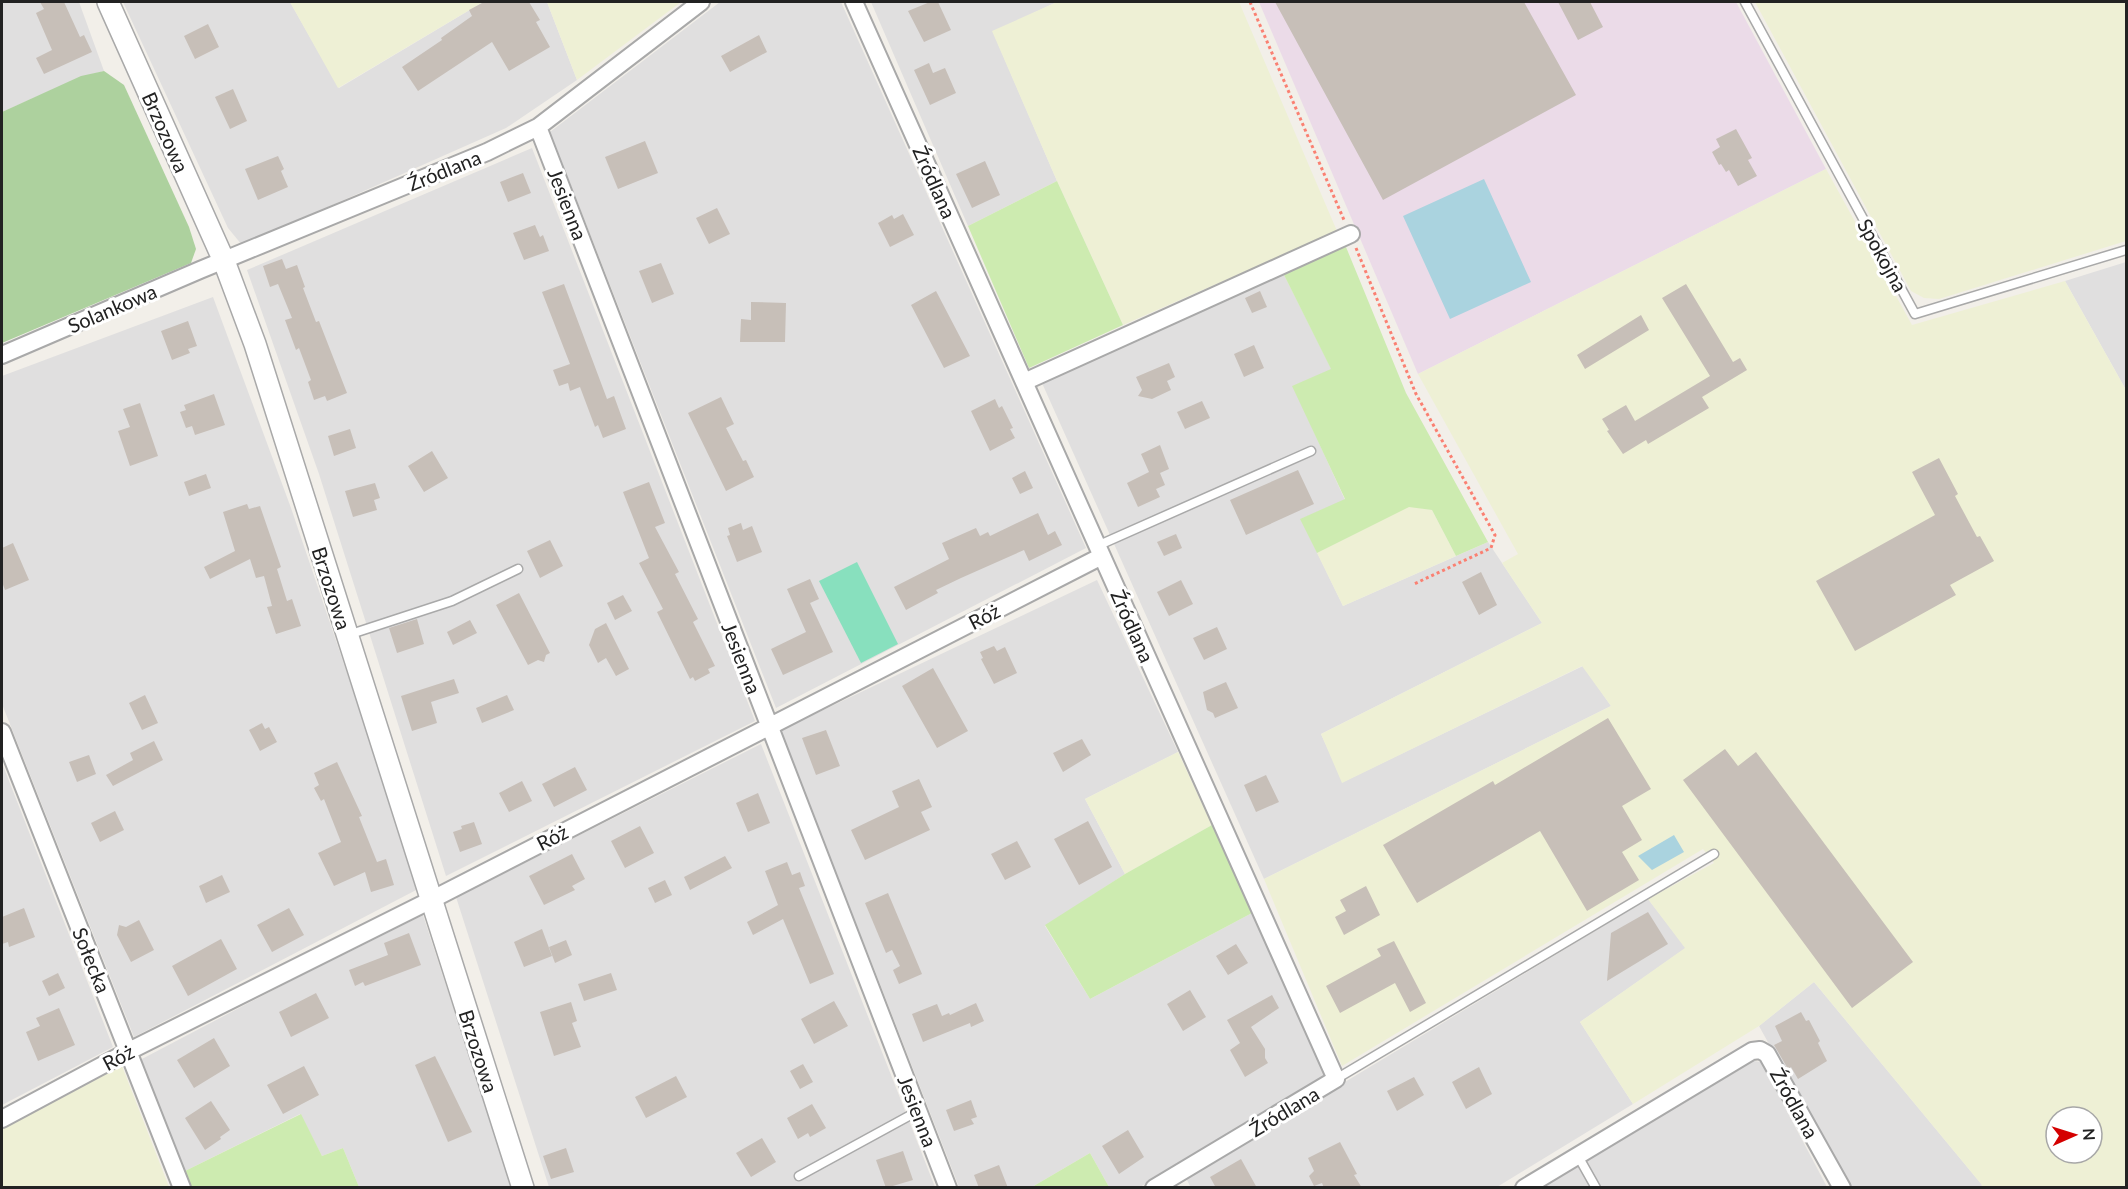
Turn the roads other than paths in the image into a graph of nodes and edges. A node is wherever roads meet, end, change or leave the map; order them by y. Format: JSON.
{"nodes":[{"id":1,"x":108,"y":2,"type":"edge"},
{"id":2,"x":701,"y":2,"type":"edge"},
{"id":3,"x":854,"y":2,"type":"edge"},
{"id":4,"x":1745,"y":2,"type":"edge"},
{"id":5,"x":538,"y":127,"type":"junction"},
{"id":6,"x":1351,"y":234,"type":"road end"},
{"id":7,"x":2127,"y":250,"type":"edge"},
{"id":8,"x":224,"y":261,"type":"junction"},
{"id":9,"x":2,"y":355,"type":"edge"},
{"id":10,"x":1024,"y":382,"type":"junction"},
{"id":11,"x":1311,"y":451,"type":"dead end"},
{"id":12,"x":1100,"y":551,"type":"junction"},
{"id":13,"x":518,"y":569,"type":"dead end"},
{"id":14,"x":347,"y":636,"type":"junction"},
{"id":15,"x":768,"y":726,"type":"junction"},
{"id":16,"x":2,"y":732,"type":"edge"},
{"id":17,"x":1714,"y":854,"type":"dead end"},
{"id":18,"x":431,"y":900,"type":"junction"},
{"id":19,"x":129,"y":1051,"type":"junction"},
{"id":20,"x":1336,"y":1079,"type":"junction"},
{"id":21,"x":918,"y":1111,"type":"junction"},
{"id":22,"x":2,"y":1119,"type":"edge"},
{"id":23,"x":1578,"y":1156,"type":"junction"},
{"id":24,"x":799,"y":1176,"type":"dead end"},
{"id":25,"x":1179,"y":1181,"type":"edge"},
{"id":26,"x":182,"y":1188,"type":"edge"},
{"id":27,"x":523,"y":1188,"type":"edge"},
{"id":28,"x":948,"y":1188,"type":"edge"},
{"id":29,"x":1154,"y":1188,"type":"edge"},
{"id":30,"x":1524,"y":1188,"type":"edge"},
{"id":31,"x":1596,"y":1188,"type":"edge"},
{"id":32,"x":1842,"y":1188,"type":"edge"}],
"edges":[{"from":1,"to":8,"type":"street","name":"Brzozowa"},
{"from":2,"to":5,"type":"street","name":"Źródlana"},
{"from":3,"to":10,"type":"street","name":"Źródlana"},
{"from":4,"to":7,"type":"lane","name":"Spokojna"},
{"from":5,"to":8,"type":"street","name":"Źródlana"},
{"from":5,"to":15,"type":"street","name":"Jesienna"},
{"from":6,"to":10,"type":"street"},
{"from":8,"to":9,"type":"street","name":"Solankowa"},
{"from":8,"to":14,"type":"street","name":"Brzozowa"},
{"from":10,"to":12,"type":"street","name":"Źródlana"},
{"from":11,"to":12,"type":"lane"},
{"from":12,"to":15,"type":"street","name":"Róż"},
{"from":12,"to":20,"type":"street","name":"Źródlana"},
{"from":13,"to":14,"type":"lane"},
{"from":14,"to":18,"type":"street","name":"Brzozowa"},
{"from":15,"to":18,"type":"street","name":"Róż"},
{"from":15,"to":21,"type":"street","name":"Jesienna"},
{"from":16,"to":19,"type":"street","name":"Sołecka"},
{"from":17,"to":20,"type":"lane"},
{"from":18,"to":19,"type":"street","name":"Róż"},
{"from":18,"to":27,"type":"street","name":"Brzozowa"},
{"from":19,"to":22,"type":"street","name":"Róż"},
{"from":19,"to":26,"type":"street","name":"Sołecka"},
{"from":20,"to":25,"type":"street","name":"Źródlana"},
{"from":21,"to":24,"type":"lane"},
{"from":21,"to":28,"type":"street","name":"Jesienna"},
{"from":23,"to":30,"type":"street","name":"Źródlana"},
{"from":23,"to":31,"type":"lane"},
{"from":23,"to":32,"type":"street","name":"Źródlana"},
{"from":25,"to":29,"type":"street","name":"Źródlana"}]}
